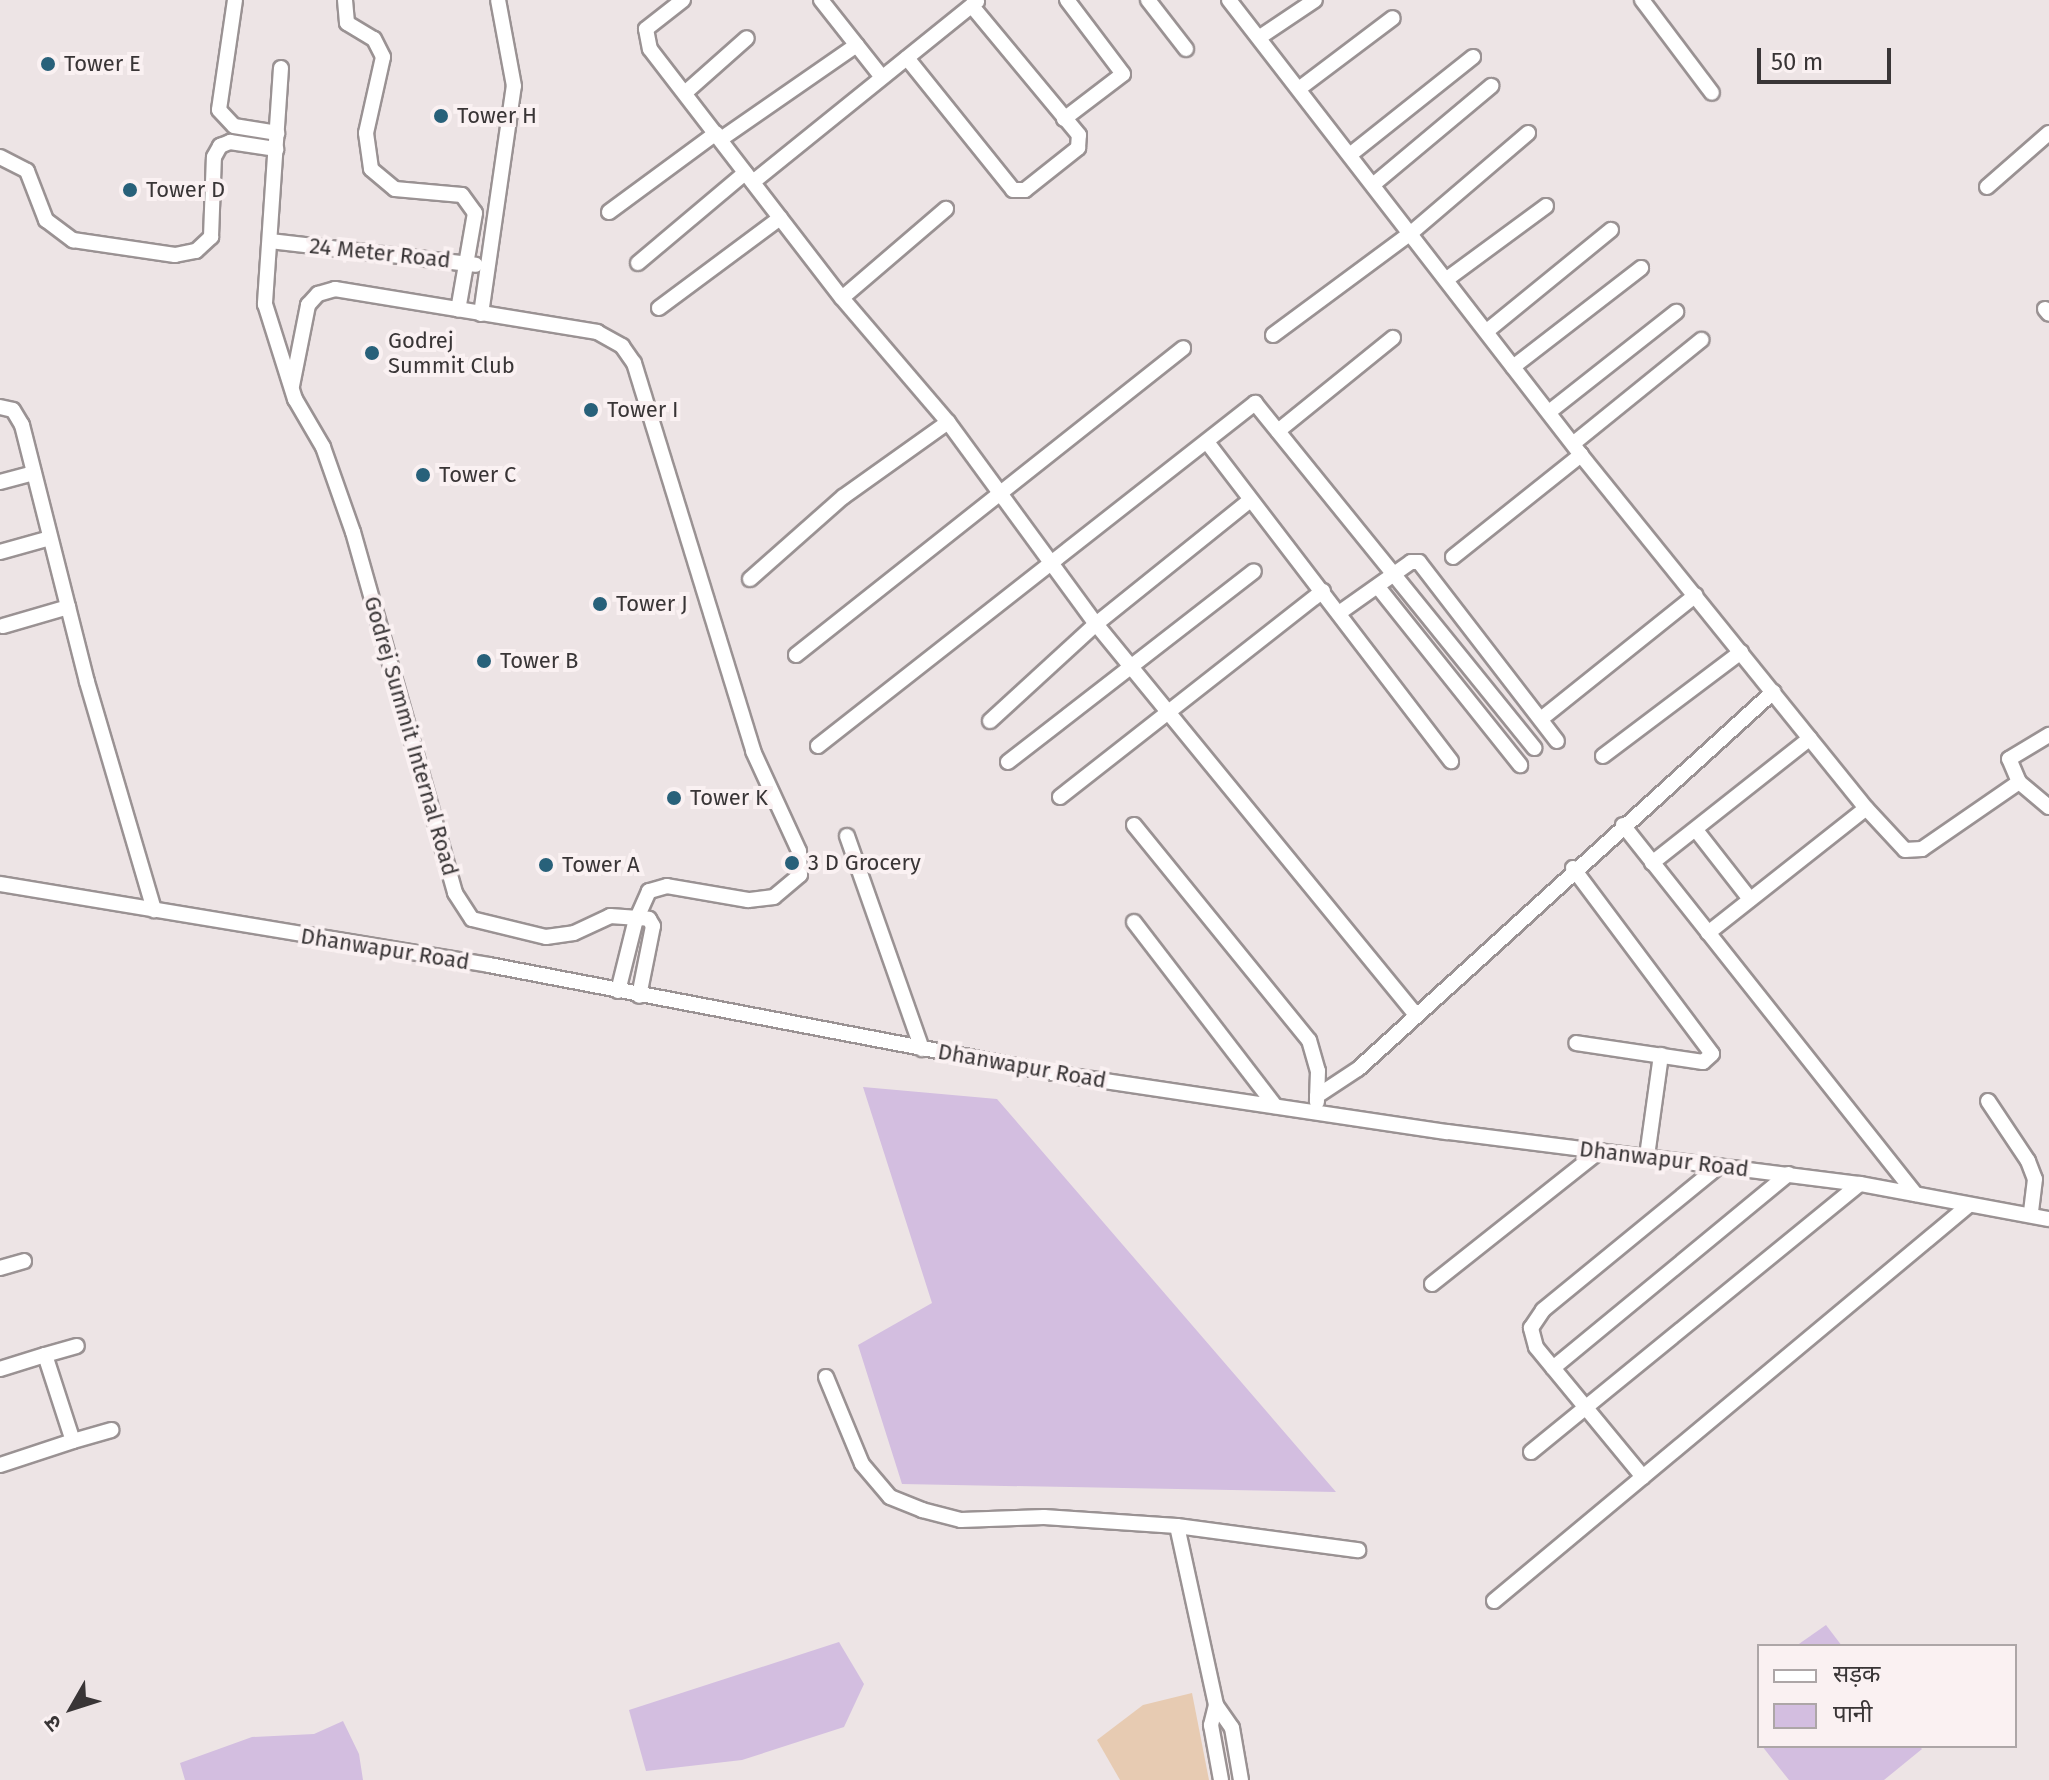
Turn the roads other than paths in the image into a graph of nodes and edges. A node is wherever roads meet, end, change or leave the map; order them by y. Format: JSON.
{"nodes":[{"id":1,"x":235,"y":0,"type":"edge"},
{"id":2,"x":345,"y":0,"type":"edge"},
{"id":3,"x":498,"y":0,"type":"edge"},
{"id":4,"x":683,"y":0,"type":"edge"},
{"id":5,"x":821,"y":0,"type":"edge"},
{"id":6,"x":1067,"y":0,"type":"edge"},
{"id":7,"x":1148,"y":0,"type":"edge"},
{"id":8,"x":1229,"y":0,"type":"edge"},
{"id":9,"x":1315,"y":0,"type":"edge"},
{"id":10,"x":1642,"y":0,"type":"edge"},
{"id":11,"x":975,"y":3,"type":"edge"},
{"id":12,"x":1393,"y":18,"type":"dead end"},
{"id":13,"x":1260,"y":37,"type":"junction"},
{"id":14,"x":747,"y":38,"type":"dead end"},
{"id":15,"x":857,"y":45,"type":"junction"},
{"id":16,"x":1186,"y":49,"type":"dead end"},
{"id":17,"x":1473,"y":57,"type":"dead end"},
{"id":18,"x":907,"y":58,"type":"junction"},
{"id":19,"x":281,"y":68,"type":"dead end"},
{"id":20,"x":881,"y":76,"type":"junction"},
{"id":21,"x":1491,"y":86,"type":"dead end"},
{"id":22,"x":1300,"y":88,"type":"junction"},
{"id":23,"x":686,"y":92,"type":"junction"},
{"id":24,"x":1712,"y":93,"type":"dead end"},
{"id":25,"x":1064,"y":119,"type":"junction"},
{"id":26,"x":277,"y":133,"type":"junction"},
{"id":27,"x":1528,"y":133,"type":"dead end"},
{"id":28,"x":2049,"y":133,"type":"edge"},
{"id":29,"x":718,"y":136,"type":"junction"},
{"id":30,"x":276,"y":149,"type":"junction"},
{"id":31,"x":1351,"y":154,"type":"junction"},
{"id":32,"x":0,"y":157,"type":"edge"},
{"id":33,"x":749,"y":177,"type":"junction"},
{"id":34,"x":1374,"y":184,"type":"junction"},
{"id":35,"x":1987,"y":187,"type":"dead end"},
{"id":36,"x":1546,"y":206,"type":"dead end"},
{"id":37,"x":946,"y":209,"type":"dead end"},
{"id":38,"x":609,"y":212,"type":"dead end"},
{"id":39,"x":780,"y":218,"type":"junction"},
{"id":40,"x":1611,"y":230,"type":"dead end"},
{"id":41,"x":1411,"y":233,"type":"junction"},
{"id":42,"x":270,"y":241,"type":"junction"},
{"id":43,"x":467,"y":263,"type":"junction"},
{"id":44,"x":638,"y":263,"type":"dead end"},
{"id":45,"x":489,"y":267,"type":"junction"},
{"id":46,"x":1641,"y":268,"type":"dead end"},
{"id":47,"x":1447,"y":279,"type":"junction"},
{"id":48,"x":842,"y":298,"type":"junction"},
{"id":49,"x":659,"y":308,"type":"dead end"},
{"id":50,"x":458,"y":310,"type":"junction"},
{"id":51,"x":1676,"y":312,"type":"dead end"},
{"id":52,"x":481,"y":314,"type":"junction"},
{"id":53,"x":1487,"y":331,"type":"junction"},
{"id":54,"x":1273,"y":335,"type":"dead end"},
{"id":55,"x":1393,"y":338,"type":"dead end"},
{"id":56,"x":1701,"y":340,"type":"dead end"},
{"id":57,"x":1183,"y":348,"type":"dead end"},
{"id":58,"x":1513,"y":367,"type":"junction"},
{"id":59,"x":292,"y":386,"type":"junction"},
{"id":60,"x":0,"y":407,"type":"edge"},
{"id":61,"x":1549,"y":412,"type":"junction"},
{"id":62,"x":948,"y":422,"type":"junction"},
{"id":63,"x":1278,"y":431,"type":"junction"},
{"id":64,"x":1207,"y":442,"type":"junction"},
{"id":65,"x":1578,"y":449,"type":"junction"},
{"id":66,"x":34,"y":473,"type":"junction"},
{"id":67,"x":0,"y":482,"type":"edge"},
{"id":68,"x":1001,"y":496,"type":"junction"},
{"id":69,"x":1250,"y":500,"type":"junction"},
{"id":70,"x":50,"y":538,"type":"junction"},
{"id":71,"x":0,"y":552,"type":"edge"},
{"id":72,"x":1453,"y":557,"type":"dead end"},
{"id":73,"x":1048,"y":563,"type":"junction"},
{"id":74,"x":1254,"y":571,"type":"dead end"},
{"id":75,"x":1396,"y":573,"type":"junction"},
{"id":76,"x":750,"y":579,"type":"dead end"},
{"id":77,"x":1378,"y":587,"type":"junction"},
{"id":78,"x":1323,"y":591,"type":"junction"},
{"id":79,"x":1696,"y":595,"type":"junction"},
{"id":80,"x":68,"y":607,"type":"junction"},
{"id":81,"x":1339,"y":613,"type":"junction"},
{"id":82,"x":1096,"y":624,"type":"junction"},
{"id":83,"x":3,"y":626,"type":"dead end"},
{"id":84,"x":1741,"y":652,"type":"junction"},
{"id":85,"x":796,"y":655,"type":"dead end"},
{"id":86,"x":1131,"y":668,"type":"junction"},
{"id":87,"x":1773,"y":692,"type":"junction"},
{"id":88,"x":1168,"y":714,"type":"junction"},
{"id":89,"x":1541,"y":719,"type":"junction"},
{"id":90,"x":990,"y":721,"type":"dead end"},
{"id":91,"x":2049,"y":735,"type":"edge"},
{"id":92,"x":1810,"y":738,"type":"junction"},
{"id":93,"x":1557,"y":741,"type":"dead end"},
{"id":94,"x":818,"y":746,"type":"dead end"},
{"id":95,"x":1534,"y":748,"type":"dead end"},
{"id":96,"x":1603,"y":756,"type":"dead end"},
{"id":97,"x":1451,"y":761,"type":"dead end"},
{"id":98,"x":1008,"y":762,"type":"dead end"},
{"id":99,"x":1520,"y":765,"type":"dead end"},
{"id":100,"x":2019,"y":782,"type":"junction"},
{"id":101,"x":1060,"y":797,"type":"dead end"},
{"id":102,"x":2049,"y":807,"type":"edge"},
{"id":103,"x":1866,"y":808,"type":"junction"},
{"id":104,"x":1134,"y":825,"type":"dead end"},
{"id":105,"x":1623,"y":825,"type":"junction"},
{"id":106,"x":1696,"y":830,"type":"junction"},
{"id":107,"x":847,"y":836,"type":"dead end"},
{"id":108,"x":1652,"y":863,"type":"junction"},
{"id":109,"x":1573,"y":868,"type":"junction"},
{"id":110,"x":0,"y":884,"type":"edge"},
{"id":111,"x":1750,"y":899,"type":"junction"},
{"id":112,"x":154,"y":910,"type":"junction"},
{"id":113,"x":641,"y":917,"type":"junction"},
{"id":114,"x":1134,"y":922,"type":"dead end"},
{"id":115,"x":1708,"y":933,"type":"junction"},
{"id":116,"x":618,"y":991,"type":"junction"},
{"id":117,"x":639,"y":996,"type":"junction"},
{"id":118,"x":1416,"y":1015,"type":"junction"},
{"id":119,"x":1576,"y":1043,"type":"dead end"},
{"id":120,"x":922,"y":1049,"type":"junction"},
{"id":121,"x":1661,"y":1055,"type":"junction"},
{"id":122,"x":1988,"y":1101,"type":"dead end"},
{"id":123,"x":1317,"y":1103,"type":"junction"},
{"id":124,"x":1275,"y":1106,"type":"junction"},
{"id":125,"x":1600,"y":1151,"type":"junction"},
{"id":126,"x":1647,"y":1156,"type":"junction"},
{"id":127,"x":1719,"y":1166,"type":"junction"},
{"id":128,"x":1788,"y":1174,"type":"junction"},
{"id":129,"x":1860,"y":1184,"type":"junction"},
{"id":130,"x":1915,"y":1194,"type":"junction"},
{"id":131,"x":1968,"y":1206,"type":"junction"},
{"id":132,"x":2031,"y":1214,"type":"junction"},
{"id":133,"x":2049,"y":1219,"type":"edge"},
{"id":134,"x":24,"y":1261,"type":"dead end"},
{"id":135,"x":0,"y":1268,"type":"edge"},
{"id":136,"x":1432,"y":1284,"type":"dead end"},
{"id":137,"x":77,"y":1346,"type":"dead end"},
{"id":138,"x":45,"y":1355,"type":"junction"},
{"id":139,"x":1553,"y":1368,"type":"junction"},
{"id":140,"x":0,"y":1369,"type":"edge"},
{"id":141,"x":826,"y":1377,"type":"dead end"},
{"id":142,"x":1585,"y":1407,"type":"junction"},
{"id":143,"x":111,"y":1430,"type":"dead end"},
{"id":144,"x":73,"y":1441,"type":"junction"},
{"id":145,"x":1531,"y":1452,"type":"dead end"},
{"id":146,"x":0,"y":1465,"type":"edge"},
{"id":147,"x":1643,"y":1477,"type":"junction"},
{"id":148,"x":1177,"y":1526,"type":"junction"},
{"id":149,"x":1358,"y":1550,"type":"dead end"},
{"id":150,"x":1494,"y":1601,"type":"dead end"},
{"id":151,"x":1216,"y":1705,"type":"junction"},
{"id":152,"x":1221,"y":1780,"type":"edge"},
{"id":153,"x":1241,"y":1780,"type":"edge"}],
"edges":[{"from":1,"to":26,"type":"street"},
{"from":2,"to":43,"type":"street"},
{"from":3,"to":45,"type":"street"},
{"from":4,"to":23,"type":"street"},
{"from":5,"to":15,"type":"street"},
{"from":6,"to":25,"type":"street"},
{"from":7,"to":16,"type":"street"},
{"from":8,"to":13,"type":"street"},
{"from":9,"to":13,"type":"street"},
{"from":10,"to":24,"type":"street"},
{"from":11,"to":18,"type":"street"},
{"from":11,"to":25,"type":"street"},
{"from":12,"to":22,"type":"street"},
{"from":13,"to":22,"type":"street"},
{"from":14,"to":23,"type":"street"},
{"from":15,"to":20,"type":"street"},
{"from":15,"to":29,"type":"street"},
{"from":17,"to":31,"type":"street"},
{"from":18,"to":20,"type":"street"},
{"from":18,"to":25,"type":"street"},
{"from":19,"to":26,"type":"street"},
{"from":20,"to":33,"type":"street"},
{"from":21,"to":34,"type":"street"},
{"from":22,"to":31,"type":"street"},
{"from":23,"to":29,"type":"street"},
{"from":26,"to":30,"type":"street"},
{"from":27,"to":41,"type":"street"},
{"from":28,"to":35,"type":"street"},
{"from":29,"to":33,"type":"street"},
{"from":29,"to":38,"type":"street"},
{"from":30,"to":32,"type":"street"},
{"from":30,"to":42,"type":"street"},
{"from":31,"to":34,"type":"street"},
{"from":33,"to":39,"type":"street"},
{"from":33,"to":44,"type":"street"},
{"from":34,"to":41,"type":"street"},
{"from":36,"to":47,"type":"street"},
{"from":37,"to":48,"type":"street"},
{"from":39,"to":48,"type":"street"},
{"from":39,"to":49,"type":"street"},
{"from":40,"to":53,"type":"street"},
{"from":41,"to":47,"type":"street"},
{"from":41,"to":54,"type":"street"},
{"from":42,"to":43,"type":"street","name":"24 Meter Road"},
{"from":42,"to":59,"type":"street","name":"Godrej Summit Internal Road"},
{"from":43,"to":45,"type":"street","name":"24 Meter Road"},
{"from":43,"to":50,"type":"street"},
{"from":45,"to":52,"type":"street"},
{"from":46,"to":58,"type":"street"},
{"from":47,"to":53,"type":"street"},
{"from":48,"to":62,"type":"street"},
{"from":50,"to":52,"type":"street"},
{"from":50,"to":59,"type":"street"},
{"from":51,"to":61,"type":"street"},
{"from":52,"to":113,"type":"street"},
{"from":53,"to":58,"type":"street"},
{"from":55,"to":63,"type":"street"},
{"from":56,"to":65,"type":"street"},
{"from":57,"to":68,"type":"street"},
{"from":58,"to":61,"type":"street"},
{"from":59,"to":113,"type":"street","name":"Godrej Summit Internal Road"},
{"from":60,"to":66,"type":"street"},
{"from":61,"to":65,"type":"street"},
{"from":62,"to":68,"type":"street"},
{"from":62,"to":76,"type":"street"},
{"from":63,"to":64,"type":"street"},
{"from":63,"to":75,"type":"street"},
{"from":64,"to":69,"type":"street"},
{"from":64,"to":73,"type":"street"},
{"from":65,"to":72,"type":"street"},
{"from":65,"to":79,"type":"street"},
{"from":66,"to":67,"type":"street"},
{"from":66,"to":70,"type":"street"},
{"from":68,"to":73,"type":"street"},
{"from":68,"to":85,"type":"street"},
{"from":69,"to":78,"type":"street"},
{"from":69,"to":82,"type":"street"},
{"from":70,"to":71,"type":"street"},
{"from":70,"to":80,"type":"street"},
{"from":73,"to":82,"type":"street"},
{"from":73,"to":94,"type":"street"},
{"from":74,"to":86,"type":"street"},
{"from":75,"to":77,"type":"street"},
{"from":75,"to":89,"type":"street"},
{"from":75,"to":95,"type":"street"},
{"from":77,"to":81,"type":"street"},
{"from":77,"to":99,"type":"street"},
{"from":78,"to":81,"type":"street"},
{"from":78,"to":88,"type":"street"},
{"from":79,"to":84,"type":"street"},
{"from":79,"to":89,"type":"street"},
{"from":80,"to":83,"type":"street"},
{"from":80,"to":112,"type":"street"},
{"from":81,"to":97,"type":"street"},
{"from":82,"to":86,"type":"street"},
{"from":82,"to":90,"type":"street"},
{"from":84,"to":87,"type":"street"},
{"from":84,"to":96,"type":"street"},
{"from":86,"to":88,"type":"street"},
{"from":86,"to":98,"type":"street"},
{"from":87,"to":92,"type":"street"},
{"from":87,"to":105,"type":"street"},
{"from":88,"to":101,"type":"street"},
{"from":88,"to":118,"type":"street"},
{"from":89,"to":93,"type":"street"},
{"from":91,"to":100,"type":"street"},
{"from":92,"to":103,"type":"street"},
{"from":92,"to":106,"type":"street"},
{"from":100,"to":102,"type":"street"},
{"from":100,"to":103,"type":"street"},
{"from":103,"to":111,"type":"street"},
{"from":104,"to":123,"type":"street"},
{"from":105,"to":108,"type":"street"},
{"from":105,"to":109,"type":"street"},
{"from":106,"to":108,"type":"street"},
{"from":106,"to":111,"type":"street"},
{"from":107,"to":120,"type":"street"},
{"from":108,"to":115,"type":"street"},
{"from":109,"to":118,"type":"street"},
{"from":109,"to":121,"type":"street"},
{"from":110,"to":112,"type":"street","name":"Dhanwapur Road"},
{"from":111,"to":115,"type":"street"},
{"from":112,"to":116,"type":"street","name":"Dhanwapur Road"},
{"from":113,"to":116,"type":"street"},
{"from":113,"to":117,"type":"street"},
{"from":114,"to":124,"type":"street"},
{"from":115,"to":130,"type":"street"},
{"from":116,"to":117,"type":"street","name":"Dhanwapur Road"},
{"from":117,"to":120,"type":"street","name":"Dhanwapur Road"},
{"from":118,"to":123,"type":"street"},
{"from":119,"to":121,"type":"street"},
{"from":120,"to":124,"type":"street","name":"Dhanwapur Road"},
{"from":121,"to":126,"type":"street"},
{"from":122,"to":132,"type":"street"},
{"from":123,"to":124,"type":"street","name":"Dhanwapur Road"},
{"from":123,"to":125,"type":"street","name":"Dhanwapur Road"},
{"from":125,"to":126,"type":"street","name":"Dhanwapur Road"},
{"from":125,"to":136,"type":"street"},
{"from":126,"to":127,"type":"street","name":"Dhanwapur Road"},
{"from":127,"to":128,"type":"street","name":"Dhanwapur Road"},
{"from":127,"to":139,"type":"street"},
{"from":128,"to":129,"type":"street","name":"Dhanwapur Road"},
{"from":128,"to":139,"type":"street"},
{"from":129,"to":130,"type":"street","name":"Dhanwapur Road"},
{"from":129,"to":142,"type":"street"},
{"from":130,"to":131,"type":"street","name":"Dhanwapur Road"},
{"from":131,"to":132,"type":"street","name":"Dhanwapur Road"},
{"from":131,"to":147,"type":"street"},
{"from":132,"to":133,"type":"street","name":"Dhanwapur Road"},
{"from":134,"to":135,"type":"street"},
{"from":137,"to":138,"type":"street"},
{"from":138,"to":140,"type":"street"},
{"from":138,"to":144,"type":"street"},
{"from":139,"to":142,"type":"street"},
{"from":141,"to":148,"type":"street"},
{"from":142,"to":145,"type":"street"},
{"from":142,"to":147,"type":"street"},
{"from":143,"to":144,"type":"street"},
{"from":144,"to":146,"type":"street"},
{"from":147,"to":150,"type":"street"},
{"from":148,"to":149,"type":"street"},
{"from":148,"to":151,"type":"street"},
{"from":151,"to":152,"type":"street"},
{"from":151,"to":153,"type":"street"}]}
